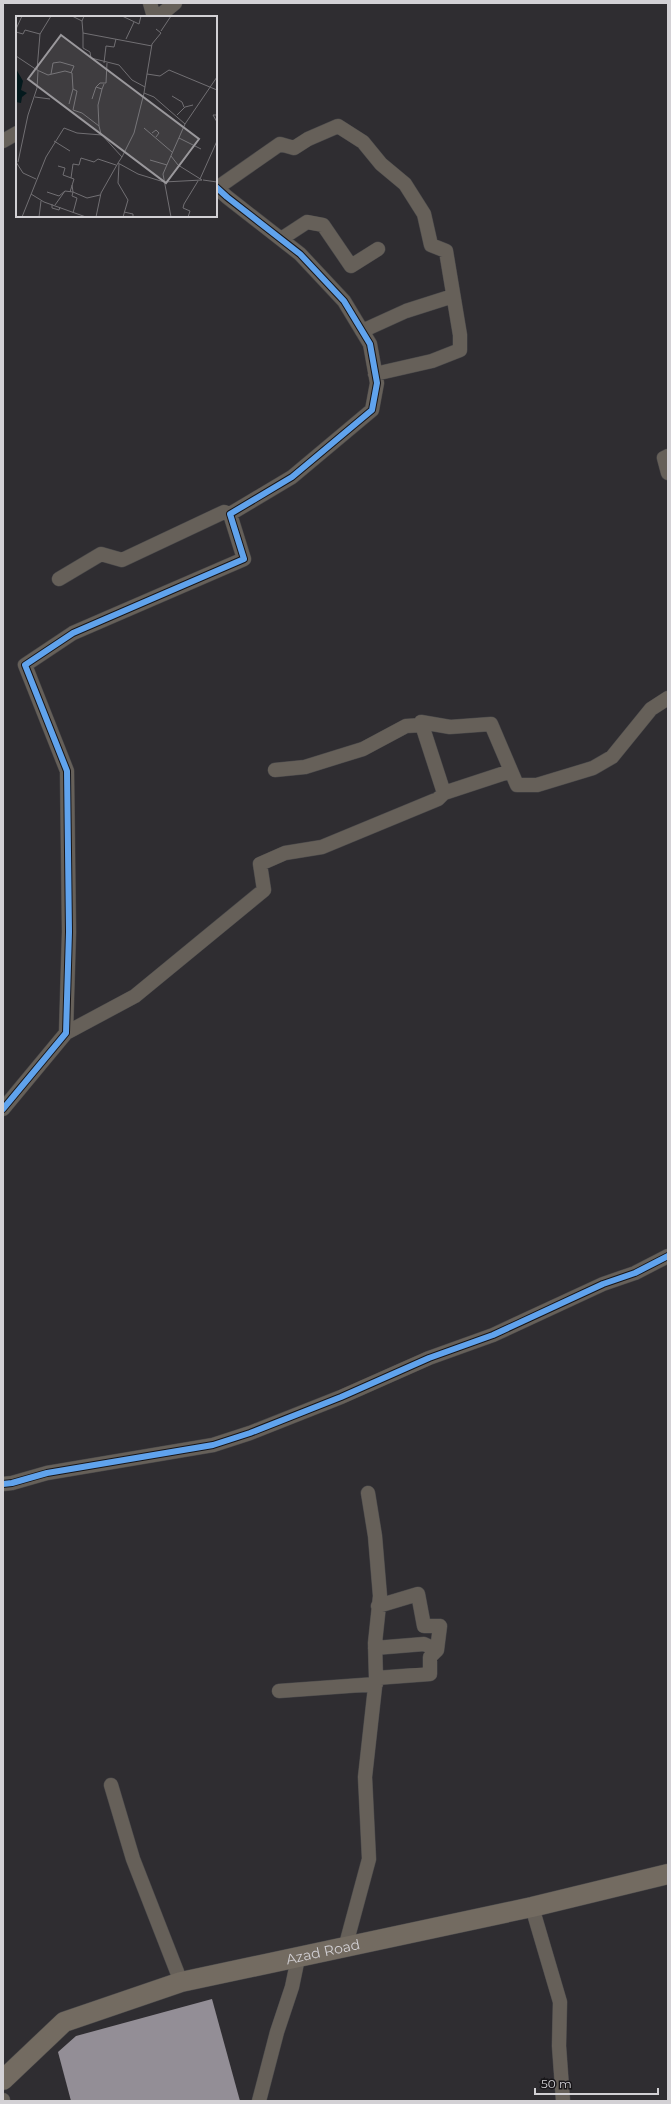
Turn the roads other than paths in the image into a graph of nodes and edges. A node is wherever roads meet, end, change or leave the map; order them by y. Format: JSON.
{"nodes":[{"id":1,"x":150,"y":3,"type":"edge"},
{"id":2,"x":175,"y":3,"type":"edge"},
{"id":3,"x":154,"y":16,"type":"edge"},
{"id":4,"x":159,"y":16,"type":"edge"},
{"id":5,"x":16,"y":134,"type":"edge"},
{"id":6,"x":3,"y":141,"type":"edge"},
{"id":7,"x":217,"y":188,"type":"edge"},
{"id":8,"x":281,"y":239,"type":"junction"},
{"id":9,"x":378,"y":249,"type":"dead end"},
{"id":10,"x":454,"y":296,"type":"junction"},
{"id":11,"x":362,"y":331,"type":"junction"},
{"id":12,"x":375,"y":374,"type":"junction"},
{"id":13,"x":668,"y":456,"type":"edge"},
{"id":14,"x":668,"y":473,"type":"edge"},
{"id":15,"x":230,"y":514,"type":"junction"},
{"id":16,"x":59,"y":579,"type":"dead end"},
{"id":17,"x":668,"y":698,"type":"edge"},
{"id":18,"x":423,"y":725,"type":"junction"},
{"id":19,"x":275,"y":770,"type":"dead end"},
{"id":20,"x":511,"y":771,"type":"junction"},
{"id":21,"x":444,"y":793,"type":"junction"},
{"id":22,"x":66,"y":1033,"type":"junction"},
{"id":23,"x":3,"y":1109,"type":"edge"},
{"id":24,"x":668,"y":1256,"type":"edge"},
{"id":25,"x":3,"y":1484,"type":"edge"},
{"id":26,"x":368,"y":1493,"type":"dead end"},
{"id":27,"x":378,"y":1606,"type":"junction"},
{"id":28,"x":375,"y":1648,"type":"junction"},
{"id":29,"x":437,"y":1650,"type":"junction"},
{"id":30,"x":376,"y":1681,"type":"junction"},
{"id":31,"x":279,"y":1691,"type":"dead end"},
{"id":32,"x":111,"y":1785,"type":"dead end"},
{"id":33,"x":668,"y":1874,"type":"edge"},
{"id":34,"x":532,"y":1907,"type":"junction"},
{"id":35,"x":345,"y":1948,"type":"junction"},
{"id":36,"x":298,"y":1958,"type":"junction"},
{"id":37,"x":181,"y":1982,"type":"junction"},
{"id":38,"x":3,"y":2080,"type":"edge"},
{"id":39,"x":259,"y":2101,"type":"edge"},
{"id":40,"x":563,"y":2101,"type":"edge"}],
"edges":[{"from":1,"to":3,"type":"street"},
{"from":2,"to":4,"type":"street"},
{"from":5,"to":6,"type":"street"},
{"from":7,"to":8,"type":"street"},
{"from":7,"to":10,"type":"street"},
{"from":8,"to":9,"type":"street"},
{"from":8,"to":11,"type":"street"},
{"from":10,"to":11,"type":"street"},
{"from":10,"to":12,"type":"street"},
{"from":11,"to":12,"type":"street"},
{"from":12,"to":15,"type":"street"},
{"from":13,"to":14,"type":"street"},
{"from":15,"to":16,"type":"street"},
{"from":15,"to":22,"type":"street"},
{"from":17,"to":20,"type":"street"},
{"from":18,"to":19,"type":"street"},
{"from":18,"to":20,"type":"street"},
{"from":18,"to":21,"type":"street"},
{"from":20,"to":21,"type":"street"},
{"from":21,"to":22,"type":"street"},
{"from":22,"to":23,"type":"street"},
{"from":24,"to":25,"type":"street"},
{"from":26,"to":27,"type":"street"},
{"from":27,"to":28,"type":"street"},
{"from":27,"to":29,"type":"street"},
{"from":28,"to":29,"type":"street"},
{"from":28,"to":30,"type":"street"},
{"from":29,"to":30,"type":"street"},
{"from":30,"to":31,"type":"street"},
{"from":30,"to":35,"type":"street"},
{"from":32,"to":37,"type":"street"},
{"from":33,"to":34,"type":"main road","name":"Azad Road"},
{"from":34,"to":35,"type":"main road","name":"Azad Road"},
{"from":34,"to":40,"type":"street"},
{"from":35,"to":36,"type":"main road","name":"Azad Road"},
{"from":36,"to":37,"type":"main road","name":"Azad Road"},
{"from":36,"to":39,"type":"street"},
{"from":37,"to":38,"type":"main road","name":"Azad Road"}]}
